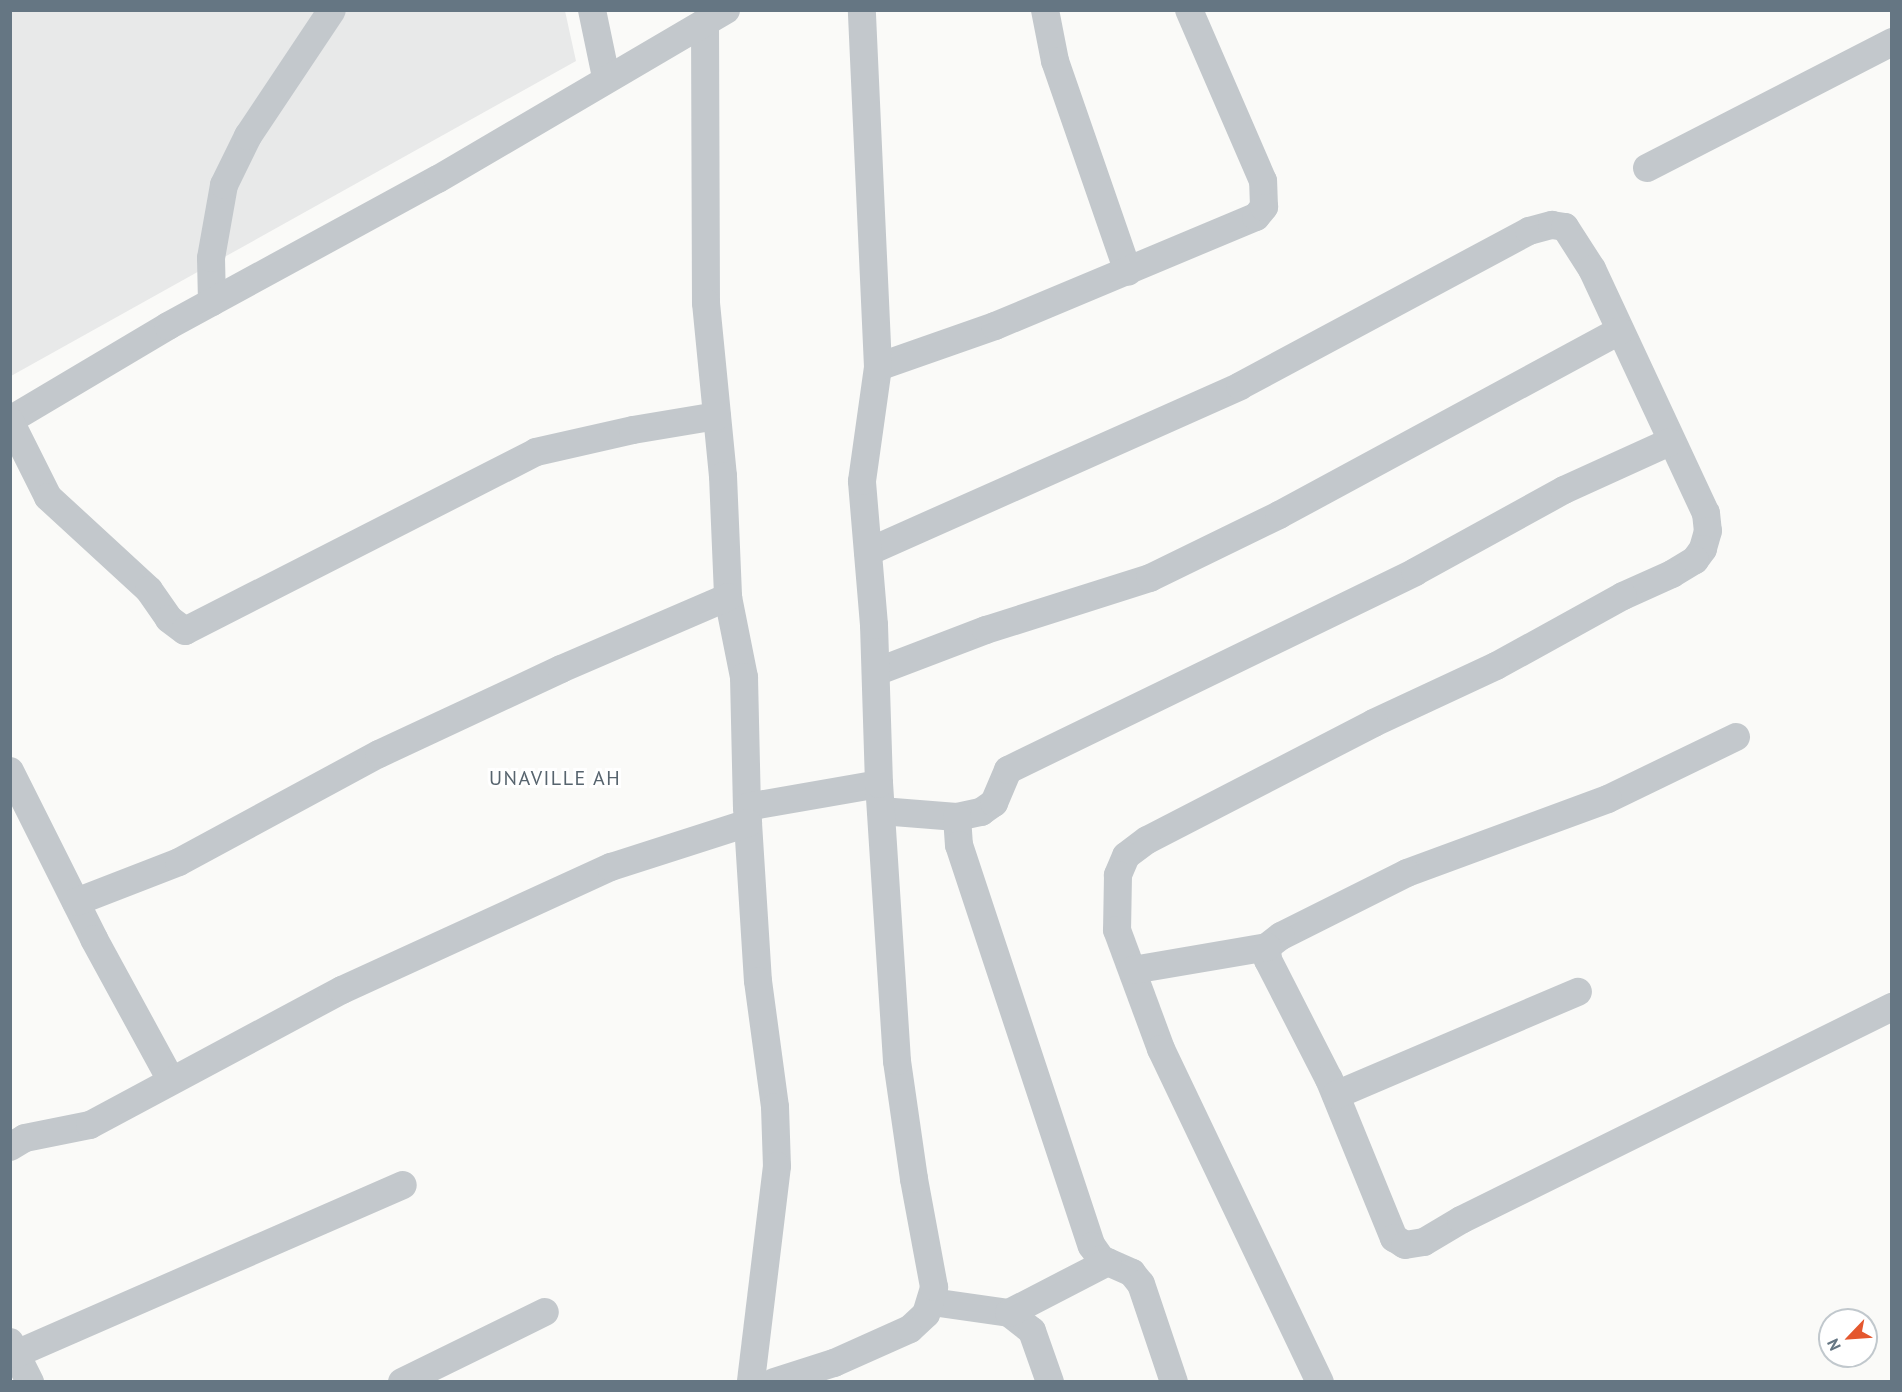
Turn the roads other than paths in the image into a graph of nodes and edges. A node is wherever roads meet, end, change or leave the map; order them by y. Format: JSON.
{"nodes":[{"id":1,"x":332,"y":10,"type":"edge"},
{"id":2,"x":592,"y":10,"type":"edge"},
{"id":3,"x":862,"y":10,"type":"edge"},
{"id":4,"x":1045,"y":10,"type":"edge"},
{"id":5,"x":1189,"y":10,"type":"edge"},
{"id":6,"x":716,"y":16,"type":"edge"},
{"id":7,"x":1892,"y":42,"type":"edge"},
{"id":8,"x":606,"y":77,"type":"junction"},
{"id":9,"x":1647,"y":168,"type":"dead end"},
{"id":10,"x":1128,"y":272,"type":"junction"},
{"id":11,"x":212,"y":302,"type":"junction"},
{"id":12,"x":1620,"y":331,"type":"junction"},
{"id":13,"x":878,"y":367,"type":"junction"},
{"id":14,"x":717,"y":416,"type":"junction"},
{"id":15,"x":10,"y":421,"type":"edge"},
{"id":16,"x":1670,"y":442,"type":"junction"},
{"id":17,"x":868,"y":552,"type":"junction"},
{"id":18,"x":728,"y":597,"type":"junction"},
{"id":19,"x":876,"y":672,"type":"junction"},
{"id":20,"x":1736,"y":737,"type":"dead end"},
{"id":21,"x":10,"y":771,"type":"edge"},
{"id":22,"x":880,"y":797,"type":"junction"},
{"id":23,"x":748,"y":815,"type":"junction"},
{"id":24,"x":957,"y":817,"type":"junction"},
{"id":25,"x":76,"y":902,"type":"junction"},
{"id":26,"x":1267,"y":947,"type":"junction"},
{"id":27,"x":1133,"y":970,"type":"junction"},
{"id":28,"x":1578,"y":992,"type":"dead end"},
{"id":29,"x":1892,"y":1007,"type":"edge"},
{"id":30,"x":171,"y":1080,"type":"junction"},
{"id":31,"x":1336,"y":1095,"type":"junction"},
{"id":32,"x":10,"y":1147,"type":"edge"},
{"id":33,"x":402,"y":1185,"type":"dead end"},
{"id":34,"x":1108,"y":1262,"type":"junction"},
{"id":35,"x":932,"y":1302,"type":"junction"},
{"id":36,"x":545,"y":1312,"type":"dead end"},
{"id":37,"x":1009,"y":1313,"type":"junction"},
{"id":38,"x":19,"y":1366,"type":"edge"},
{"id":39,"x":1314,"y":1379,"type":"edge"},
{"id":40,"x":402,"y":1382,"type":"edge"},
{"id":41,"x":751,"y":1382,"type":"edge"},
{"id":42,"x":774,"y":1382,"type":"edge"},
{"id":43,"x":1050,"y":1382,"type":"edge"},
{"id":44,"x":1174,"y":1382,"type":"edge"}],
"edges":[{"from":1,"to":11,"type":"street"},
{"from":2,"to":8,"type":"street"},
{"from":3,"to":13,"type":"street"},
{"from":4,"to":10,"type":"street"},
{"from":5,"to":10,"type":"street"},
{"from":6,"to":8,"type":"street"},
{"from":6,"to":14,"type":"street"},
{"from":7,"to":9,"type":"street"},
{"from":8,"to":11,"type":"street"},
{"from":10,"to":13,"type":"street"},
{"from":11,"to":15,"type":"street"},
{"from":12,"to":16,"type":"street"},
{"from":12,"to":17,"type":"street"},
{"from":12,"to":19,"type":"street"},
{"from":13,"to":17,"type":"street"},
{"from":14,"to":15,"type":"street"},
{"from":14,"to":18,"type":"street"},
{"from":16,"to":24,"type":"street"},
{"from":16,"to":27,"type":"street"},
{"from":17,"to":19,"type":"street"},
{"from":18,"to":23,"type":"street"},
{"from":18,"to":25,"type":"street"},
{"from":19,"to":22,"type":"street"},
{"from":20,"to":26,"type":"street"},
{"from":21,"to":25,"type":"street"},
{"from":22,"to":23,"type":"street"},
{"from":22,"to":24,"type":"street"},
{"from":22,"to":35,"type":"street"},
{"from":23,"to":30,"type":"street"},
{"from":23,"to":41,"type":"street"},
{"from":24,"to":34,"type":"street"},
{"from":25,"to":30,"type":"street"},
{"from":26,"to":27,"type":"street"},
{"from":26,"to":31,"type":"street"},
{"from":27,"to":39,"type":"street"},
{"from":28,"to":31,"type":"street"},
{"from":29,"to":31,"type":"street"},
{"from":30,"to":32,"type":"street"},
{"from":33,"to":38,"type":"street"},
{"from":34,"to":37,"type":"street"},
{"from":34,"to":44,"type":"street"},
{"from":35,"to":37,"type":"street"},
{"from":35,"to":42,"type":"street"},
{"from":36,"to":40,"type":"street"},
{"from":37,"to":43,"type":"street"}]}
